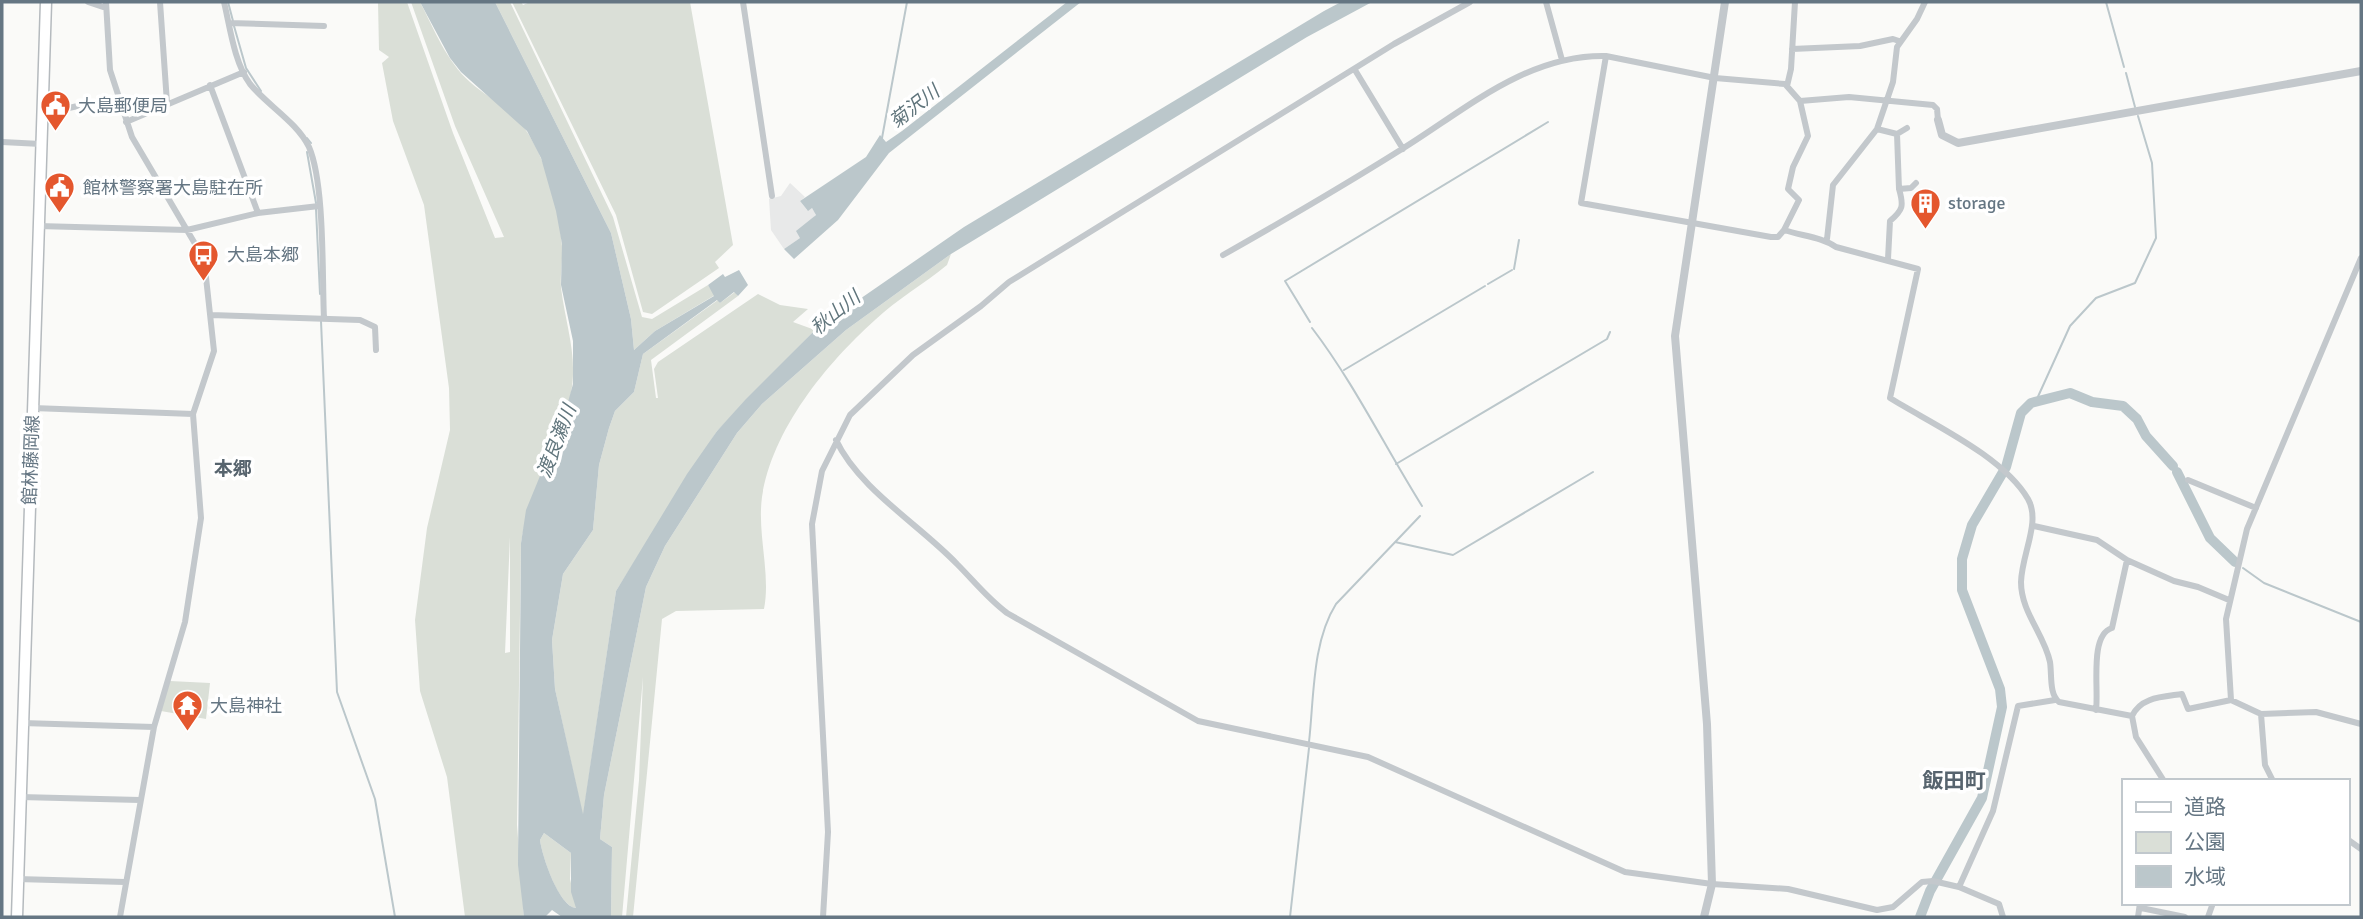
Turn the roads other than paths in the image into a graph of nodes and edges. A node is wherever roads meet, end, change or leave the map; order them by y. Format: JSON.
{"nodes":[{"id":1,"x":46,"y":2,"type":"edge"},
{"id":2,"x":88,"y":2,"type":"edge"},
{"id":3,"x":160,"y":2,"type":"edge"},
{"id":4,"x":224,"y":2,"type":"edge"},
{"id":5,"x":743,"y":2,"type":"edge"},
{"id":6,"x":1470,"y":2,"type":"edge"},
{"id":7,"x":1546,"y":2,"type":"edge"},
{"id":8,"x":1725,"y":2,"type":"edge"},
{"id":9,"x":1795,"y":2,"type":"edge"},
{"id":10,"x":1925,"y":2,"type":"edge"},
{"id":11,"x":106,"y":5,"type":"edge"},
{"id":12,"x":229,"y":23,"type":"junction"},
{"id":13,"x":324,"y":26,"type":"dead end"},
{"id":14,"x":1899,"y":41,"type":"junction"},
{"id":15,"x":1792,"y":49,"type":"junction"},
{"id":16,"x":1606,"y":56,"type":"junction"},
{"id":17,"x":1562,"y":60,"type":"junction"},
{"id":18,"x":1355,"y":70,"type":"junction"},
{"id":19,"x":2361,"y":71,"type":"edge"},
{"id":20,"x":244,"y":72,"type":"junction"},
{"id":21,"x":1715,"y":78,"type":"junction"},
{"id":22,"x":210,"y":85,"type":"junction"},
{"id":23,"x":1787,"y":86,"type":"junction"},
{"id":24,"x":118,"y":97,"type":"junction"},
{"id":25,"x":1800,"y":101,"type":"junction"},
{"id":26,"x":1888,"y":102,"type":"junction"},
{"id":27,"x":167,"y":103,"type":"junction"},
{"id":28,"x":42,"y":114,"type":"junction"},
{"id":29,"x":1938,"y":120,"type":"joint"},
{"id":30,"x":126,"y":122,"type":"junction"},
{"id":31,"x":1907,"y":128,"type":"dead end"},
{"id":32,"x":1877,"y":129,"type":"junction"},
{"id":33,"x":1897,"y":134,"type":"junction"},
{"id":34,"x":2,"y":142,"type":"edge"},
{"id":35,"x":41,"y":144,"type":"junction"},
{"id":36,"x":1403,"y":149,"type":"junction"},
{"id":37,"x":1916,"y":183,"type":"dead end"},
{"id":38,"x":1899,"y":189,"type":"junction"},
{"id":39,"x":772,"y":197,"type":"dead end"},
{"id":40,"x":319,"y":206,"type":"junction"},
{"id":41,"x":258,"y":213,"type":"junction"},
{"id":42,"x":1690,"y":223,"type":"junction"},
{"id":43,"x":38,"y":226,"type":"junction"},
{"id":44,"x":187,"y":230,"type":"junction"},
{"id":45,"x":1784,"y":230,"type":"junction"},
{"id":46,"x":1827,"y":239,"type":"junction"},
{"id":47,"x":1223,"y":255,"type":"dead end"},
{"id":48,"x":2361,"y":258,"type":"edge"},
{"id":49,"x":1888,"y":259,"type":"junction"},
{"id":50,"x":211,"y":315,"type":"junction"},
{"id":51,"x":324,"y":319,"type":"junction"},
{"id":52,"x":376,"y":350,"type":"dead end"},
{"id":53,"x":33,"y":408,"type":"junction"},
{"id":54,"x":193,"y":414,"type":"junction"},
{"id":55,"x":836,"y":440,"type":"junction"},
{"id":56,"x":2188,"y":480,"type":"dead end"},
{"id":57,"x":2256,"y":508,"type":"junction"},
{"id":58,"x":2034,"y":526,"type":"junction"},
{"id":59,"x":2127,"y":560,"type":"junction"},
{"id":60,"x":2229,"y":600,"type":"junction"},
{"id":61,"x":2055,"y":700,"type":"junction"},
{"id":62,"x":2231,"y":700,"type":"junction"},
{"id":63,"x":2096,"y":710,"type":"junction"},
{"id":64,"x":2261,"y":714,"type":"junction"},
{"id":65,"x":2132,"y":716,"type":"junction"},
{"id":66,"x":22,"y":723,"type":"junction"},
{"id":67,"x":2361,"y":724,"type":"edge"},
{"id":68,"x":154,"y":727,"type":"junction"},
{"id":69,"x":2163,"y":779,"type":"edge"},
{"id":70,"x":2269,"y":779,"type":"edge"},
{"id":71,"x":20,"y":797,"type":"junction"},
{"id":72,"x":140,"y":800,"type":"junction"},
{"id":73,"x":17,"y":880,"type":"junction"},
{"id":74,"x":125,"y":882,"type":"junction"},
{"id":75,"x":1712,"y":884,"type":"junction"},
{"id":76,"x":1959,"y":887,"type":"junction"},
{"id":77,"x":2141,"y":905,"type":"edge"},
{"id":78,"x":17,"y":917,"type":"edge"},
{"id":79,"x":120,"y":917,"type":"edge"},
{"id":80,"x":823,"y":917,"type":"edge"},
{"id":81,"x":1704,"y":917,"type":"edge"},
{"id":82,"x":2003,"y":917,"type":"edge"},
{"id":83,"x":2138,"y":917,"type":"edge"},
{"id":84,"x":2185,"y":917,"type":"edge"}],
"edges":[{"from":1,"to":28,"type":"main road","name":"館林藤岡線"},
{"from":2,"to":11,"type":"street"},
{"from":3,"to":27,"type":"street"},
{"from":4,"to":12,"type":"street"},
{"from":5,"to":39,"type":"street"},
{"from":6,"to":18,"type":"street"},
{"from":7,"to":17,"type":"street"},
{"from":8,"to":21,"type":"street"},
{"from":9,"to":15,"type":"street"},
{"from":10,"to":14,"type":"street"},
{"from":11,"to":24,"type":"street"},
{"from":12,"to":13,"type":"street"},
{"from":12,"to":20,"type":"street"},
{"from":14,"to":15,"type":"street"},
{"from":14,"to":26,"type":"street"},
{"from":15,"to":23,"type":"street"},
{"from":16,"to":17,"type":"street"},
{"from":16,"to":21,"type":"street"},
{"from":16,"to":42,"type":"street"},
{"from":17,"to":36,"type":"street"},
{"from":18,"to":36,"type":"street"},
{"from":18,"to":55,"type":"street"},
{"from":19,"to":29,"type":"street"},
{"from":20,"to":22,"type":"street"},
{"from":20,"to":40,"type":"street"},
{"from":21,"to":23,"type":"street"},
{"from":21,"to":42,"type":"street"},
{"from":22,"to":27,"type":"street"},
{"from":22,"to":41,"type":"street"},
{"from":23,"to":25,"type":"street"},
{"from":24,"to":28,"type":"street"},
{"from":24,"to":30,"type":"street"},
{"from":25,"to":26,"type":"street"},
{"from":25,"to":45,"type":"street"},
{"from":26,"to":29,"type":"street"},
{"from":26,"to":32,"type":"street"},
{"from":27,"to":30,"type":"street"},
{"from":28,"to":35,"type":"main road","name":"館林藤岡線"},
{"from":30,"to":44,"type":"street"},
{"from":31,"to":33,"type":"street"},
{"from":32,"to":33,"type":"street"},
{"from":32,"to":46,"type":"street"},
{"from":33,"to":38,"type":"street"},
{"from":34,"to":35,"type":"street"},
{"from":35,"to":43,"type":"main road","name":"館林藤岡線"},
{"from":36,"to":47,"type":"street"},
{"from":37,"to":38,"type":"street"},
{"from":38,"to":49,"type":"street"},
{"from":40,"to":41,"type":"street"},
{"from":40,"to":51,"type":"street"},
{"from":41,"to":44,"type":"street"},
{"from":42,"to":45,"type":"street"},
{"from":42,"to":75,"type":"street"},
{"from":43,"to":44,"type":"street"},
{"from":43,"to":53,"type":"main road","name":"館林藤岡線"},
{"from":44,"to":50,"type":"street"},
{"from":45,"to":46,"type":"street"},
{"from":46,"to":49,"type":"street"},
{"from":48,"to":57,"type":"street"},
{"from":49,"to":58,"type":"street"},
{"from":50,"to":51,"type":"street"},
{"from":50,"to":54,"type":"street"},
{"from":51,"to":52,"type":"street"},
{"from":53,"to":54,"type":"street"},
{"from":53,"to":66,"type":"main road","name":"館林藤岡線"},
{"from":54,"to":68,"type":"street"},
{"from":55,"to":75,"type":"street"},
{"from":55,"to":80,"type":"street"},
{"from":56,"to":57,"type":"street"},
{"from":57,"to":60,"type":"street"},
{"from":58,"to":59,"type":"street"},
{"from":58,"to":61,"type":"street"},
{"from":59,"to":60,"type":"street"},
{"from":59,"to":63,"type":"street"},
{"from":60,"to":62,"type":"street"},
{"from":61,"to":63,"type":"street"},
{"from":61,"to":76,"type":"street"},
{"from":62,"to":64,"type":"street"},
{"from":62,"to":65,"type":"street"},
{"from":63,"to":65,"type":"street"},
{"from":64,"to":67,"type":"street"},
{"from":64,"to":70,"type":"street"},
{"from":65,"to":69,"type":"street"},
{"from":66,"to":68,"type":"street"},
{"from":66,"to":71,"type":"main road","name":"館林藤岡線"},
{"from":68,"to":72,"type":"street"},
{"from":71,"to":72,"type":"street"},
{"from":71,"to":73,"type":"main road","name":"館林藤岡線"},
{"from":72,"to":74,"type":"street"},
{"from":73,"to":74,"type":"street"},
{"from":73,"to":78,"type":"main road","name":"館林藤岡線"},
{"from":74,"to":79,"type":"street"},
{"from":75,"to":76,"type":"street"},
{"from":75,"to":81,"type":"street"},
{"from":76,"to":82,"type":"street"},
{"from":77,"to":83,"type":"street"},
{"from":77,"to":84,"type":"street"}]}
